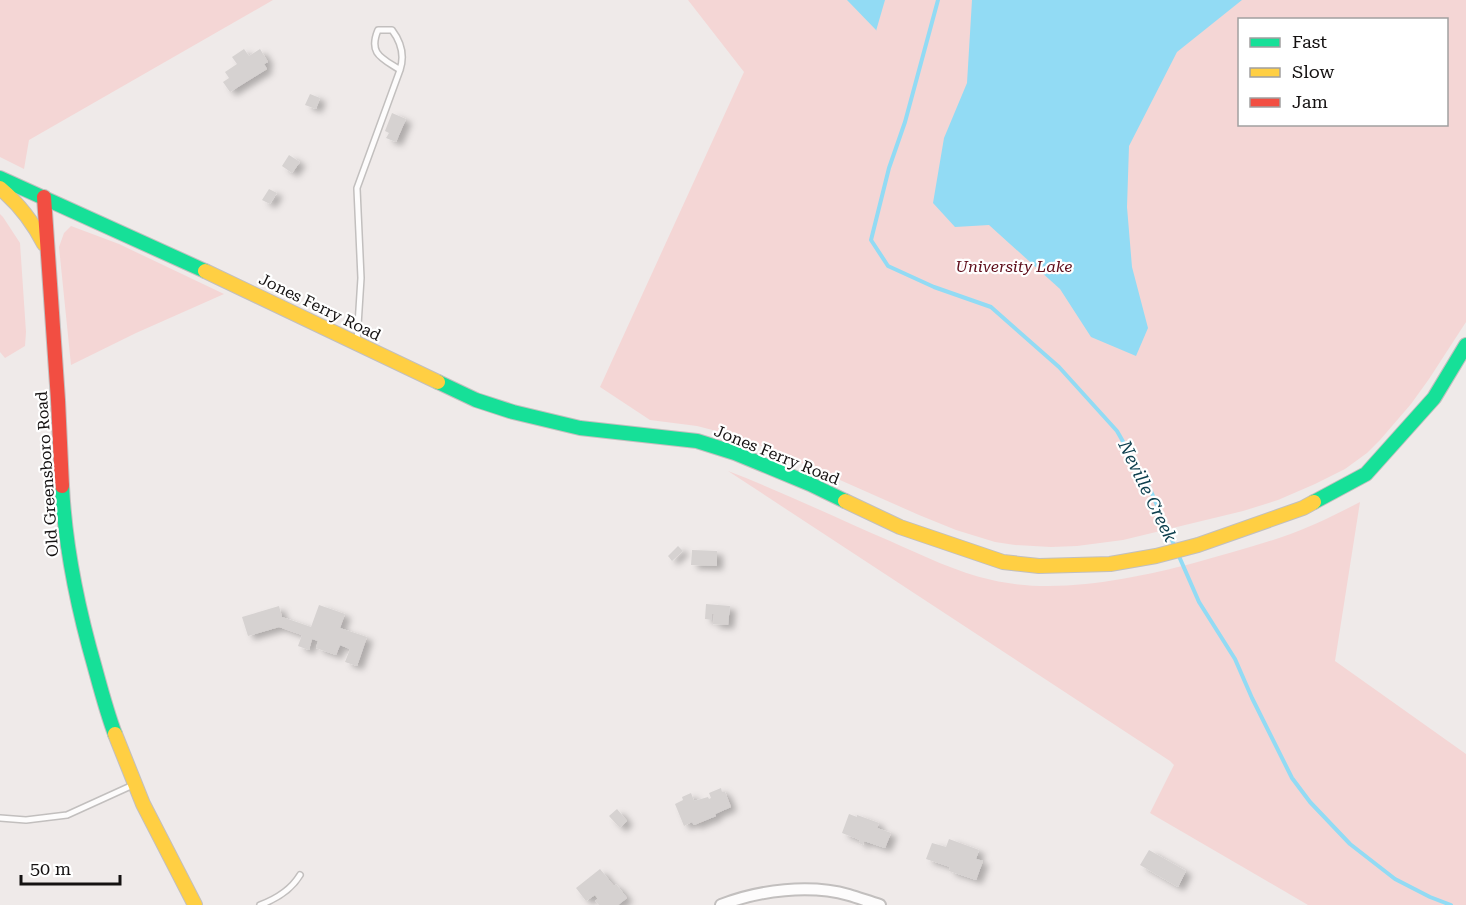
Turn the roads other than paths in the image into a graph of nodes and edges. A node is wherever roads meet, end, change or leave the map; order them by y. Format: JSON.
{"nodes":[{"id":1,"x":400,"y":70,"type":"junction"},
{"id":2,"x":0,"y":178,"type":"edge"},
{"id":3,"x":0,"y":188,"type":"edge"},
{"id":4,"x":44,"y":197,"type":"junction"},
{"id":5,"x":47,"y":250,"type":"junction"},
{"id":6,"x":357,"y":344,"type":"junction"},
{"id":7,"x":1466,"y":345,"type":"edge"},
{"id":8,"x":134,"y":784,"type":"junction"},
{"id":9,"x":0,"y":818,"type":"edge"},
{"id":10,"x":300,"y":875,"type":"dead end"},
{"id":11,"x":195,"y":905,"type":"edge"},
{"id":12,"x":261,"y":905,"type":"edge"},
{"id":13,"x":722,"y":905,"type":"edge"},
{"id":14,"x":880,"y":905,"type":"edge"}],
"edges":[{"from":1,"to":1,"type":"lane"},
{"from":1,"to":6,"type":"lane"},
{"from":2,"to":4,"type":"street","name":"Jones Ferry Road"},
{"from":3,"to":5,"type":"street"},
{"from":4,"to":5,"type":"street","name":"Old Greensboro Road"},
{"from":4,"to":6,"type":"street","name":"Jones Ferry Road"},
{"from":5,"to":8,"type":"street","name":"Old Greensboro Road"},
{"from":6,"to":7,"type":"street","name":"Jones Ferry Road"},
{"from":8,"to":9,"type":"lane"},
{"from":8,"to":11,"type":"street","name":"Old Greensboro Road"},
{"from":10,"to":12,"type":"lane"},
{"from":13,"to":14,"type":"street"}]}
